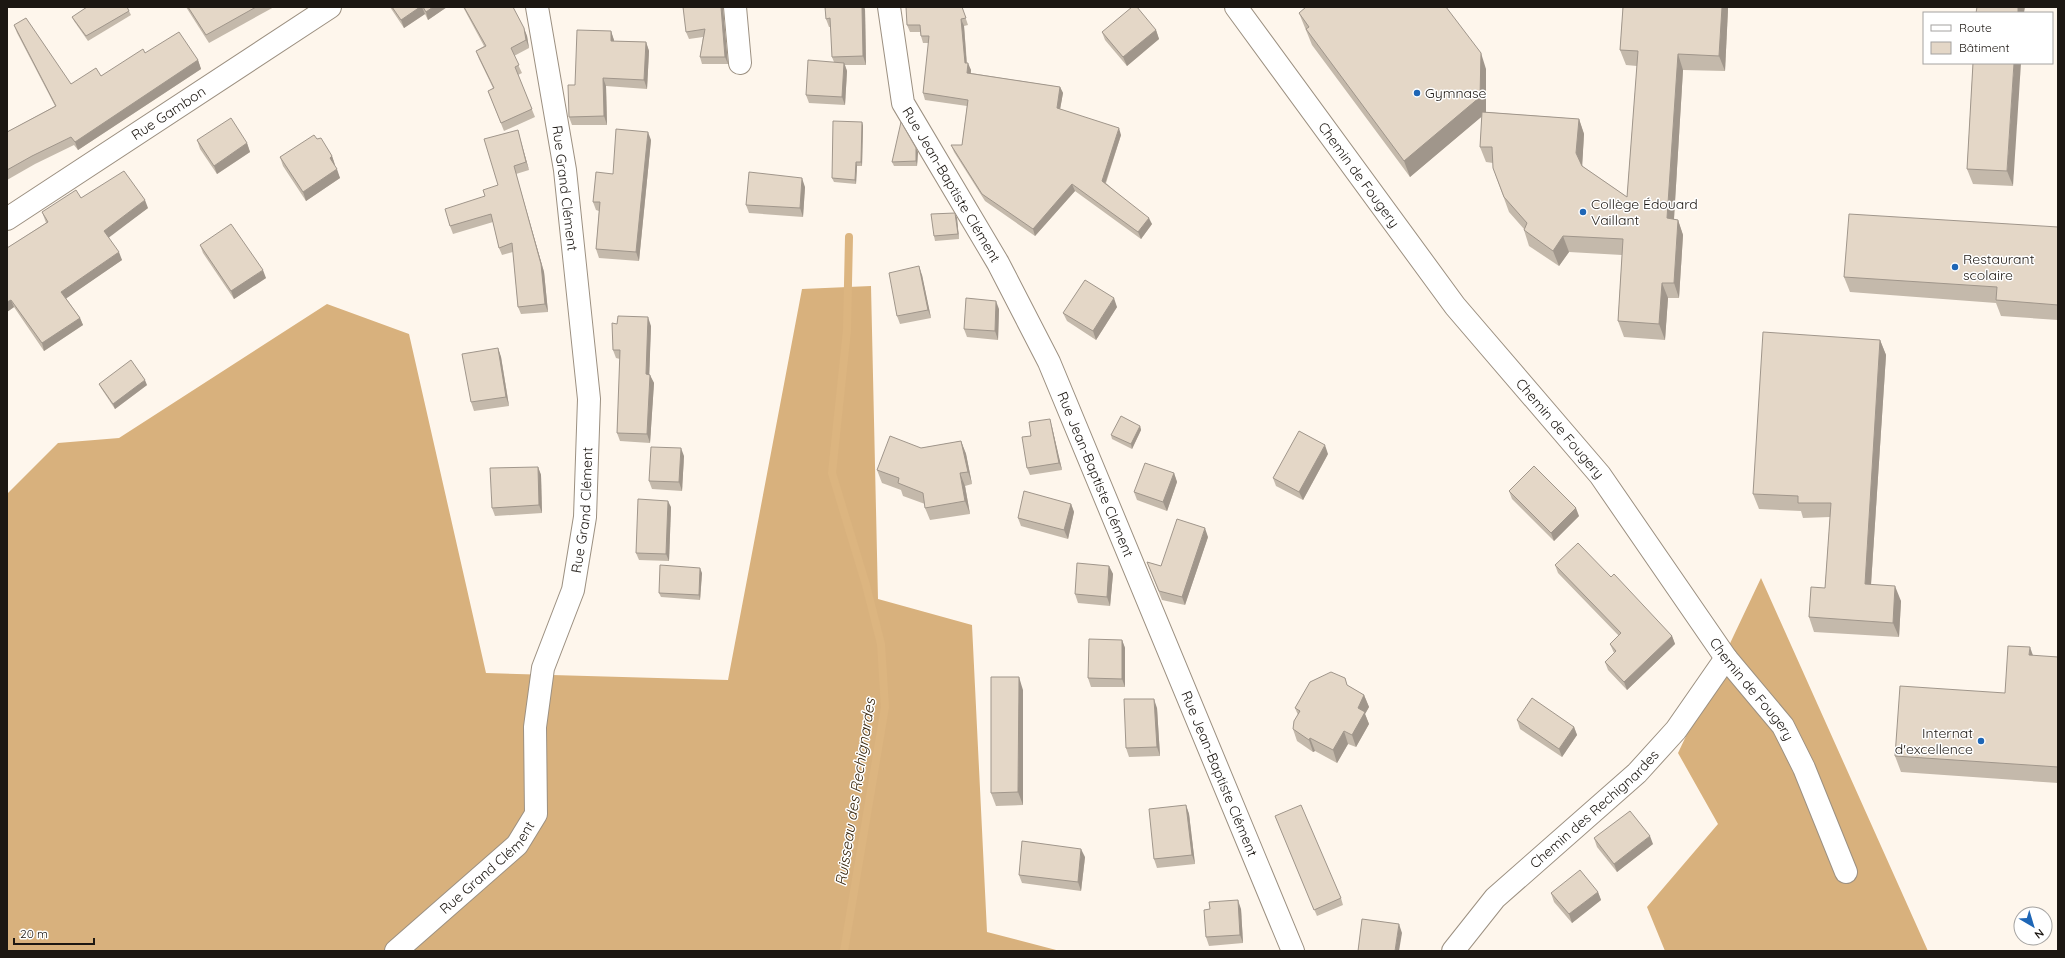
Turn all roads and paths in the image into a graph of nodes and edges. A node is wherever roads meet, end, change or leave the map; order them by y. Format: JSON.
{"nodes":[{"id":1,"x":330,"y":7,"type":"edge"},
{"id":2,"x":537,"y":7,"type":"edge"},
{"id":3,"x":735,"y":7,"type":"edge"},
{"id":4,"x":889,"y":7,"type":"edge"},
{"id":5,"x":1236,"y":7,"type":"edge"},
{"id":6,"x":740,"y":63,"type":"dead end"},
{"id":7,"x":7,"y":219,"type":"edge"},
{"id":8,"x":1726,"y":658,"type":"junction"},
{"id":9,"x":1846,"y":872,"type":"dead end"},
{"id":10,"x":396,"y":951,"type":"edge"},
{"id":11,"x":1293,"y":951,"type":"edge"},
{"id":12,"x":1453,"y":951,"type":"edge"}],
"edges":[{"from":1,"to":7,"type":"street","name":"Rue Gambon"},
{"from":2,"to":10,"type":"street","name":"Rue Grand Clément"},
{"from":3,"to":6,"type":"street"},
{"from":4,"to":11,"type":"street","name":"Rue Jean-Baptiste Clément"},
{"from":5,"to":8,"type":"street","name":"Chemin de Fougery"},
{"from":8,"to":9,"type":"street","name":"Chemin de Fougery"},
{"from":8,"to":12,"type":"street","name":"Chemin des Rechignardes"}]}
